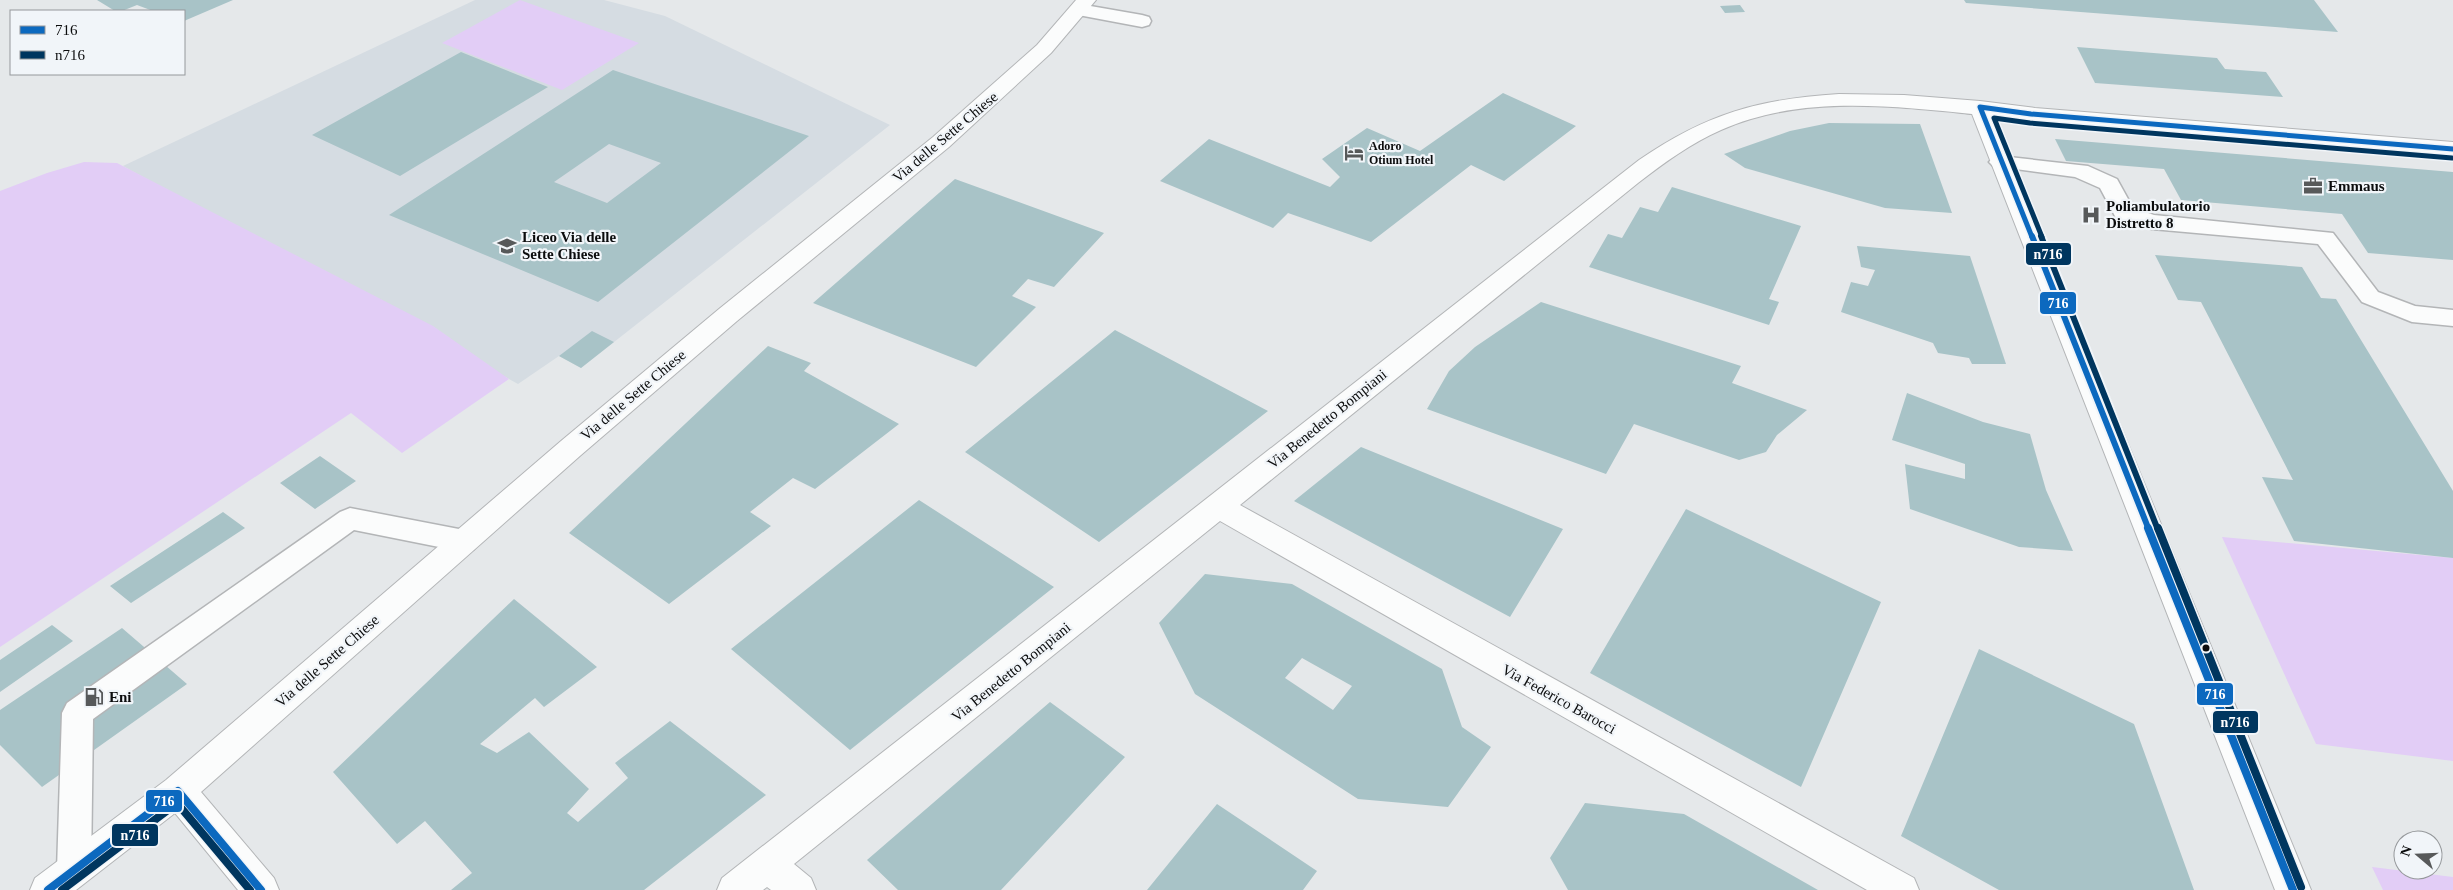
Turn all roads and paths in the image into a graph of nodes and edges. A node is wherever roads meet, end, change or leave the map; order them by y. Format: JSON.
{"nodes":[{"id":1,"x":1083,"y":5,"type":"edge"},
{"id":2,"x":1142,"y":21,"type":"dead end"},
{"id":3,"x":1980,"y":107,"type":"junction"},
{"id":4,"x":2453,"y":149,"type":"edge"},
{"id":5,"x":2000,"y":162,"type":"junction"},
{"id":6,"x":2453,"y":318,"type":"edge"},
{"id":7,"x":1218,"y":506,"type":"junction"},
{"id":8,"x":464,"y":541,"type":"junction"},
{"id":9,"x":178,"y":791,"type":"junction"},
{"id":10,"x":768,"y":865,"type":"junction"},
{"id":11,"x":74,"y":870,"type":"junction"},
{"id":12,"x":48,"y":890,"type":"edge"},
{"id":13,"x":261,"y":890,"type":"edge"},
{"id":14,"x":735,"y":890,"type":"edge"},
{"id":15,"x":798,"y":890,"type":"edge"},
{"id":16,"x":1901,"y":890,"type":"edge"},
{"id":17,"x":2293,"y":890,"type":"edge"}],
"edges":[{"from":1,"to":2,"type":"lane"},
{"from":1,"to":8,"type":"street","name":"Via delle Sette Chiese"},
{"from":3,"to":4,"type":"street","name":"Via Benedetto Bompiani"},
{"from":3,"to":5,"type":"street"},
{"from":3,"to":7,"type":"street","name":"Via Benedetto Bompiani"},
{"from":5,"to":6,"type":"lane"},
{"from":5,"to":17,"type":"street"},
{"from":7,"to":10,"type":"street","name":"Via Benedetto Bompiani"},
{"from":7,"to":16,"type":"street","name":"Via Federico Barocci"},
{"from":8,"to":9,"type":"street","name":"Via delle Sette Chiese"},
{"from":8,"to":11,"type":"lane"},
{"from":9,"to":11,"type":"street","name":"Via delle Sette Chiese"},
{"from":9,"to":13,"type":"street"},
{"from":10,"to":14,"type":"street","name":"Via Benedetto Bompiani"},
{"from":10,"to":15,"type":"street"},
{"from":11,"to":12,"type":"street","name":"Via delle Sette Chiese"}]}
